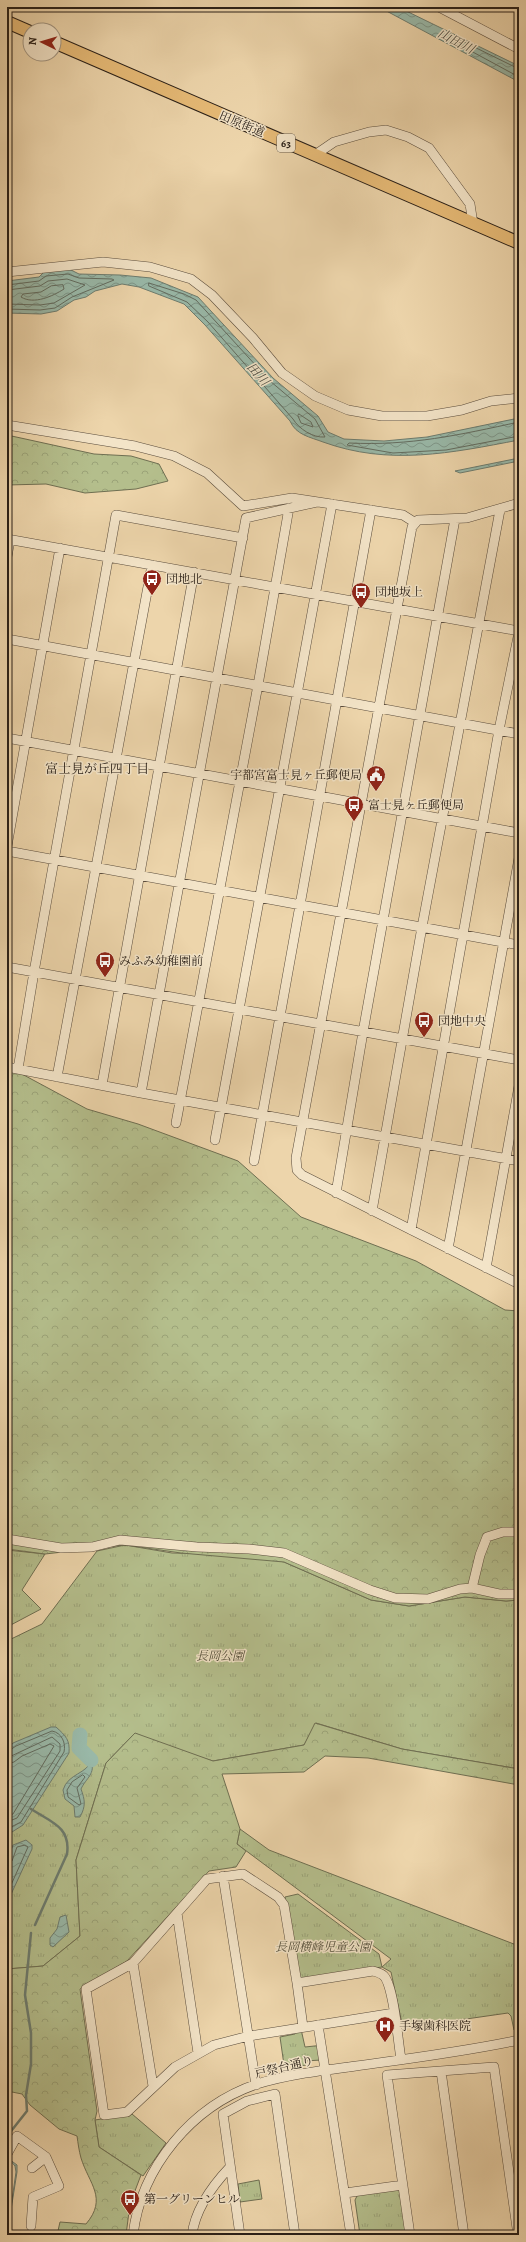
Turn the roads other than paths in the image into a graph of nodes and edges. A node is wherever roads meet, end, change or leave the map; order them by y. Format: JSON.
{"nodes":[{"id":1,"x":439,"y":7,"type":"edge"},
{"id":2,"x":7,"y":22,"type":"edge"},
{"id":3,"x":22,"y":29,"type":"edge"},
{"id":4,"x":62,"y":45,"type":"edge"},
{"id":5,"x":519,"y":49,"type":"edge"},
{"id":6,"x":315,"y":155,"type":"junction"},
{"id":7,"x":473,"y":224,"type":"junction"},
{"id":8,"x":519,"y":243,"type":"edge"},
{"id":9,"x":7,"y":272,"type":"edge"},
{"id":10,"x":519,"y":398,"type":"edge"},
{"id":11,"x":7,"y":426,"type":"edge"},
{"id":12,"x":317,"y":502,"type":"junction"},
{"id":13,"x":519,"y":503,"type":"edge"},
{"id":14,"x":332,"y":504,"type":"junction"},
{"id":15,"x":289,"y":508,"type":"junction"},
{"id":16,"x":371,"y":510,"type":"junction"},
{"id":17,"x":500,"y":510,"type":"junction"},
{"id":18,"x":456,"y":519,"type":"junction"},
{"id":19,"x":414,"y":522,"type":"junction"},
{"id":20,"x":243,"y":538,"type":"junction"},
{"id":21,"x":9,"y":539,"type":"edge"},
{"id":22,"x":60,"y":548,"type":"junction"},
{"id":23,"x":7,"y":557,"type":"edge"},
{"id":24,"x":108,"y":557,"type":"junction"},
{"id":25,"x":152,"y":565,"type":"junction"},
{"id":26,"x":194,"y":572,"type":"junction"},
{"id":27,"x":235,"y":580,"type":"junction"},
{"id":28,"x":275,"y":587,"type":"junction"},
{"id":29,"x":315,"y":595,"type":"junction"},
{"id":30,"x":356,"y":602,"type":"junction"},
{"id":31,"x":397,"y":610,"type":"junction"},
{"id":32,"x":439,"y":617,"type":"junction"},
{"id":33,"x":479,"y":624,"type":"junction"},
{"id":34,"x":519,"y":631,"type":"edge"},
{"id":35,"x":7,"y":639,"type":"edge"},
{"id":36,"x":43,"y":646,"type":"junction"},
{"id":37,"x":92,"y":655,"type":"junction"},
{"id":38,"x":134,"y":662,"type":"junction"},
{"id":39,"x":177,"y":670,"type":"junction"},
{"id":40,"x":218,"y":678,"type":"junction"},
{"id":41,"x":258,"y":686,"type":"junction"},
{"id":42,"x":297,"y":692,"type":"junction"},
{"id":43,"x":338,"y":700,"type":"junction"},
{"id":44,"x":379,"y":708,"type":"junction"},
{"id":45,"x":420,"y":715,"type":"junction"},
{"id":46,"x":460,"y":722,"type":"junction"},
{"id":47,"x":500,"y":730,"type":"junction"},
{"id":48,"x":519,"y":734,"type":"edge"},
{"id":49,"x":7,"y":738,"type":"edge"},
{"id":50,"x":26,"y":742,"type":"junction"},
{"id":51,"x":73,"y":750,"type":"junction"},
{"id":52,"x":117,"y":758,"type":"junction"},
{"id":53,"x":160,"y":767,"type":"junction"},
{"id":54,"x":200,"y":774,"type":"junction"},
{"id":55,"x":239,"y":782,"type":"junction"},
{"id":56,"x":279,"y":789,"type":"junction"},
{"id":57,"x":321,"y":796,"type":"junction"},
{"id":58,"x":361,"y":804,"type":"junction"},
{"id":59,"x":404,"y":812,"type":"junction"},
{"id":60,"x":442,"y":819,"type":"junction"},
{"id":61,"x":483,"y":826,"type":"junction"},
{"id":62,"x":519,"y":833,"type":"edge"},
{"id":63,"x":7,"y":846,"type":"edge"},
{"id":64,"x":7,"y":851,"type":"edge"},
{"id":65,"x":519,"y":858,"type":"edge"},
{"id":66,"x":54,"y":860,"type":"junction"},
{"id":67,"x":97,"y":868,"type":"junction"},
{"id":68,"x":139,"y":875,"type":"junction"},
{"id":69,"x":180,"y":883,"type":"junction"},
{"id":70,"x":219,"y":890,"type":"junction"},
{"id":71,"x":259,"y":897,"type":"junction"},
{"id":72,"x":300,"y":905,"type":"junction"},
{"id":73,"x":342,"y":912,"type":"junction"},
{"id":74,"x":384,"y":920,"type":"junction"},
{"id":75,"x":422,"y":927,"type":"junction"},
{"id":76,"x":463,"y":934,"type":"junction"},
{"id":77,"x":504,"y":942,"type":"junction"},
{"id":78,"x":519,"y":945,"type":"edge"},
{"id":79,"x":7,"y":967,"type":"edge"},
{"id":80,"x":34,"y":972,"type":"junction"},
{"id":81,"x":76,"y":979,"type":"junction"},
{"id":82,"x":118,"y":986,"type":"junction"},
{"id":83,"x":159,"y":994,"type":"junction"},
{"id":84,"x":199,"y":1002,"type":"junction"},
{"id":85,"x":239,"y":1009,"type":"junction"},
{"id":86,"x":279,"y":1017,"type":"junction"},
{"id":87,"x":321,"y":1025,"type":"junction"},
{"id":88,"x":363,"y":1032,"type":"junction"},
{"id":89,"x":404,"y":1039,"type":"junction"},
{"id":90,"x":444,"y":1047,"type":"junction"},
{"id":91,"x":484,"y":1054,"type":"junction"},
{"id":92,"x":519,"y":1060,"type":"edge"},
{"id":93,"x":7,"y":1067,"type":"edge"},
{"id":94,"x":18,"y":1069,"type":"junction"},
{"id":95,"x":57,"y":1077,"type":"junction"},
{"id":96,"x":102,"y":1085,"type":"junction"},
{"id":97,"x":519,"y":1086,"type":"edge"},
{"id":98,"x":141,"y":1093,"type":"junction"},
{"id":99,"x":181,"y":1100,"type":"junction"},
{"id":100,"x":221,"y":1107,"type":"junction"},
{"id":101,"x":261,"y":1114,"type":"junction"},
{"id":102,"x":303,"y":1122,"type":"junction"},
{"id":103,"x":176,"y":1123,"type":"dead end"},
{"id":104,"x":347,"y":1130,"type":"junction"},
{"id":105,"x":385,"y":1137,"type":"junction"},
{"id":106,"x":215,"y":1140,"type":"dead end"},
{"id":107,"x":427,"y":1144,"type":"junction"},
{"id":108,"x":466,"y":1152,"type":"junction"},
{"id":109,"x":505,"y":1159,"type":"junction"},
{"id":110,"x":254,"y":1161,"type":"dead end"},
{"id":111,"x":519,"y":1161,"type":"edge"},
{"id":112,"x":336,"y":1193,"type":"junction"},
{"id":113,"x":372,"y":1211,"type":"junction"},
{"id":114,"x":411,"y":1230,"type":"junction"},
{"id":115,"x":448,"y":1249,"type":"junction"},
{"id":116,"x":486,"y":1268,"type":"junction"},
{"id":117,"x":519,"y":1284,"type":"edge"},
{"id":118,"x":519,"y":1532,"type":"edge"},
{"id":119,"x":7,"y":1539,"type":"edge"},
{"id":120,"x":472,"y":1588,"type":"junction"},
{"id":121,"x":519,"y":1594,"type":"edge"},
{"id":122,"x":223,"y":1876,"type":"junction"},
{"id":123,"x":177,"y":1913,"type":"junction"},
{"id":124,"x":133,"y":1963,"type":"junction"},
{"id":125,"x":297,"y":1983,"type":"junction"},
{"id":126,"x":394,"y":2013,"type":"junction"},
{"id":127,"x":318,"y":2025,"type":"junction"},
{"id":128,"x":303,"y":2027,"type":"junction"},
{"id":129,"x":249,"y":2036,"type":"junction"},
{"id":130,"x":519,"y":2040,"type":"edge"},
{"id":131,"x":198,"y":2053,"type":"junction"},
{"id":132,"x":401,"y":2059,"type":"junction"},
{"id":133,"x":325,"y":2070,"type":"junction"},
{"id":134,"x":441,"y":2071,"type":"junction"},
{"id":135,"x":256,"y":2085,"type":"junction"},
{"id":136,"x":153,"y":2086,"type":"junction"},
{"id":137,"x":7,"y":2154,"type":"edge"},
{"id":138,"x":46,"y":2157,"type":"junction"},
{"id":139,"x":230,"y":2167,"type":"junction"},
{"id":140,"x":32,"y":2168,"type":"dead end"},
{"id":141,"x":403,"y":2185,"type":"junction"},
{"id":142,"x":345,"y":2193,"type":"junction"},
{"id":143,"x":31,"y":2226,"type":"dead end"},
{"id":144,"x":133,"y":2235,"type":"edge"},
{"id":145,"x":192,"y":2235,"type":"edge"},
{"id":146,"x":240,"y":2235,"type":"edge"},
{"id":147,"x":295,"y":2235,"type":"edge"},
{"id":148,"x":351,"y":2235,"type":"edge"},
{"id":149,"x":410,"y":2235,"type":"edge"},
{"id":150,"x":464,"y":2235,"type":"edge"},
{"id":151,"x":518,"y":2235,"type":"edge"}],
"edges":[{"from":1,"to":5,"type":"street"},
{"from":2,"to":3,"type":"main road"},
{"from":4,"to":6,"type":"main road","name":"田原街道","number":"63"},
{"from":6,"to":7,"type":"main road","name":"田原街道","number":"63"},
{"from":6,"to":7,"type":"street"},
{"from":7,"to":8,"type":"main road","name":"田原街道","number":"63"},
{"from":9,"to":10,"type":"street"},
{"from":11,"to":12,"type":"street"},
{"from":12,"to":14,"type":"street"},
{"from":12,"to":15,"type":"street"},
{"from":13,"to":17,"type":"street"},
{"from":14,"to":16,"type":"street"},
{"from":14,"to":29,"type":"street"},
{"from":15,"to":20,"type":"street"},
{"from":15,"to":28,"type":"street"},
{"from":16,"to":19,"type":"street"},
{"from":16,"to":30,"type":"street"},
{"from":17,"to":18,"type":"street"},
{"from":17,"to":33,"type":"street"},
{"from":18,"to":19,"type":"street"},
{"from":18,"to":32,"type":"street"},
{"from":19,"to":31,"type":"street"},
{"from":20,"to":24,"type":"street"},
{"from":20,"to":27,"type":"street"},
{"from":21,"to":22,"type":"street"},
{"from":21,"to":23,"type":"street"},
{"from":22,"to":24,"type":"street"},
{"from":22,"to":36,"type":"street"},
{"from":24,"to":25,"type":"street"},
{"from":24,"to":37,"type":"street"},
{"from":25,"to":26,"type":"street"},
{"from":25,"to":38,"type":"street"},
{"from":26,"to":27,"type":"street"},
{"from":26,"to":39,"type":"street"},
{"from":27,"to":28,"type":"street"},
{"from":27,"to":40,"type":"street"},
{"from":28,"to":29,"type":"street"},
{"from":28,"to":41,"type":"street"},
{"from":29,"to":30,"type":"street"},
{"from":29,"to":42,"type":"street"},
{"from":30,"to":31,"type":"street"},
{"from":30,"to":43,"type":"street"},
{"from":31,"to":32,"type":"street"},
{"from":31,"to":44,"type":"street"},
{"from":32,"to":33,"type":"street"},
{"from":32,"to":45,"type":"street"},
{"from":33,"to":34,"type":"street"},
{"from":33,"to":46,"type":"street"},
{"from":34,"to":47,"type":"street"},
{"from":35,"to":36,"type":"street"},
{"from":36,"to":37,"type":"street"},
{"from":36,"to":50,"type":"street"},
{"from":37,"to":38,"type":"street"},
{"from":37,"to":51,"type":"street"},
{"from":38,"to":39,"type":"street"},
{"from":38,"to":52,"type":"street"},
{"from":39,"to":40,"type":"street"},
{"from":39,"to":53,"type":"street"},
{"from":40,"to":41,"type":"street"},
{"from":40,"to":54,"type":"street"},
{"from":41,"to":42,"type":"street"},
{"from":41,"to":55,"type":"street"},
{"from":42,"to":43,"type":"street"},
{"from":42,"to":56,"type":"street"},
{"from":43,"to":44,"type":"street"},
{"from":43,"to":57,"type":"street"},
{"from":44,"to":45,"type":"street"},
{"from":44,"to":58,"type":"street"},
{"from":45,"to":46,"type":"street"},
{"from":45,"to":59,"type":"street"},
{"from":46,"to":47,"type":"street"},
{"from":46,"to":60,"type":"street"},
{"from":47,"to":48,"type":"street"},
{"from":47,"to":61,"type":"street"},
{"from":49,"to":50,"type":"street"},
{"from":50,"to":51,"type":"street"},
{"from":50,"to":63,"type":"street"},
{"from":51,"to":52,"type":"street"},
{"from":51,"to":66,"type":"street"},
{"from":52,"to":53,"type":"street"},
{"from":52,"to":67,"type":"street"},
{"from":53,"to":54,"type":"street"},
{"from":53,"to":68,"type":"street"},
{"from":54,"to":55,"type":"street"},
{"from":54,"to":69,"type":"street"},
{"from":55,"to":56,"type":"street"},
{"from":55,"to":70,"type":"street"},
{"from":56,"to":57,"type":"street"},
{"from":56,"to":71,"type":"street"},
{"from":57,"to":58,"type":"street"},
{"from":57,"to":72,"type":"street"},
{"from":58,"to":59,"type":"street"},
{"from":58,"to":73,"type":"street"},
{"from":59,"to":60,"type":"street"},
{"from":59,"to":74,"type":"street"},
{"from":60,"to":61,"type":"street"},
{"from":60,"to":75,"type":"street"},
{"from":61,"to":62,"type":"street"},
{"from":61,"to":76,"type":"street"},
{"from":64,"to":66,"type":"street"},
{"from":65,"to":77,"type":"street"},
{"from":66,"to":67,"type":"street"},
{"from":66,"to":80,"type":"street"},
{"from":67,"to":68,"type":"street"},
{"from":67,"to":81,"type":"street"},
{"from":68,"to":69,"type":"street"},
{"from":68,"to":82,"type":"street"},
{"from":69,"to":70,"type":"street"},
{"from":69,"to":83,"type":"street"},
{"from":70,"to":71,"type":"street"},
{"from":70,"to":84,"type":"street"},
{"from":71,"to":72,"type":"street"},
{"from":71,"to":85,"type":"street"},
{"from":72,"to":73,"type":"street"},
{"from":72,"to":86,"type":"street"},
{"from":73,"to":74,"type":"street"},
{"from":73,"to":87,"type":"street"},
{"from":74,"to":75,"type":"street"},
{"from":74,"to":88,"type":"street"},
{"from":75,"to":76,"type":"street"},
{"from":75,"to":89,"type":"street"},
{"from":76,"to":77,"type":"street"},
{"from":76,"to":90,"type":"street"},
{"from":77,"to":78,"type":"street"},
{"from":77,"to":91,"type":"street"},
{"from":79,"to":80,"type":"street"},
{"from":80,"to":81,"type":"street"},
{"from":80,"to":94,"type":"street"},
{"from":81,"to":82,"type":"street"},
{"from":81,"to":95,"type":"street"},
{"from":82,"to":83,"type":"street"},
{"from":82,"to":96,"type":"street"},
{"from":83,"to":84,"type":"street"},
{"from":83,"to":98,"type":"street"},
{"from":84,"to":85,"type":"street"},
{"from":84,"to":99,"type":"street"},
{"from":85,"to":86,"type":"street"},
{"from":85,"to":100,"type":"street"},
{"from":86,"to":87,"type":"street"},
{"from":86,"to":101,"type":"street"},
{"from":87,"to":88,"type":"street"},
{"from":87,"to":102,"type":"street"},
{"from":88,"to":89,"type":"street"},
{"from":88,"to":104,"type":"street"},
{"from":89,"to":90,"type":"street"},
{"from":89,"to":105,"type":"street"},
{"from":90,"to":91,"type":"street"},
{"from":90,"to":107,"type":"street"},
{"from":91,"to":92,"type":"street"},
{"from":91,"to":108,"type":"street"},
{"from":93,"to":94,"type":"street"},
{"from":94,"to":95,"type":"street"},
{"from":95,"to":96,"type":"street"},
{"from":96,"to":98,"type":"street"},
{"from":97,"to":109,"type":"street"},
{"from":98,"to":99,"type":"street"},
{"from":99,"to":100,"type":"street"},
{"from":99,"to":103,"type":"street"},
{"from":100,"to":101,"type":"street"},
{"from":100,"to":106,"type":"street"},
{"from":101,"to":102,"type":"street"},
{"from":101,"to":110,"type":"street"},
{"from":102,"to":104,"type":"street"},
{"from":102,"to":112,"type":"street"},
{"from":104,"to":105,"type":"street"},
{"from":104,"to":112,"type":"street"},
{"from":105,"to":107,"type":"street"},
{"from":105,"to":113,"type":"street"},
{"from":107,"to":108,"type":"street"},
{"from":107,"to":114,"type":"street"},
{"from":108,"to":109,"type":"street"},
{"from":108,"to":115,"type":"street"},
{"from":109,"to":111,"type":"street"},
{"from":109,"to":116,"type":"street"},
{"from":112,"to":113,"type":"street"},
{"from":113,"to":114,"type":"street"},
{"from":114,"to":115,"type":"street"},
{"from":115,"to":116,"type":"street"},
{"from":116,"to":117,"type":"street"},
{"from":118,"to":120,"type":"street"},
{"from":119,"to":120,"type":"street"},
{"from":120,"to":121,"type":"street"},
{"from":122,"to":123,"type":"street"},
{"from":122,"to":125,"type":"street"},
{"from":122,"to":129,"type":"street"},
{"from":123,"to":124,"type":"street"},
{"from":123,"to":131,"type":"street"},
{"from":124,"to":136,"type":"street"},
{"from":124,"to":136,"type":"street"},
{"from":125,"to":126,"type":"street"},
{"from":125,"to":128,"type":"street"},
{"from":126,"to":127,"type":"street"},
{"from":126,"to":132,"type":"street"},
{"from":127,"to":128,"type":"street"},
{"from":127,"to":133,"type":"street"},
{"from":128,"to":129,"type":"street"},
{"from":129,"to":131,"type":"street"},
{"from":129,"to":135,"type":"street"},
{"from":130,"to":132,"type":"street","name":"戸祭台通り"},
{"from":131,"to":136,"type":"street"},
{"from":132,"to":133,"type":"street","name":"戸祭台通り"},
{"from":133,"to":135,"type":"street","name":"戸祭台通り"},
{"from":133,"to":142,"type":"street"},
{"from":134,"to":141,"type":"street"},
{"from":134,"to":150,"type":"street"},
{"from":134,"to":151,"type":"street"},
{"from":135,"to":144,"type":"street","name":"戸祭台通り"},
{"from":137,"to":138,"type":"street"},
{"from":138,"to":140,"type":"street"},
{"from":138,"to":143,"type":"street"},
{"from":139,"to":145,"type":"street"},
{"from":139,"to":146,"type":"street"},
{"from":139,"to":147,"type":"street"},
{"from":141,"to":142,"type":"street"},
{"from":141,"to":149,"type":"street"},
{"from":142,"to":148,"type":"street"}]}
